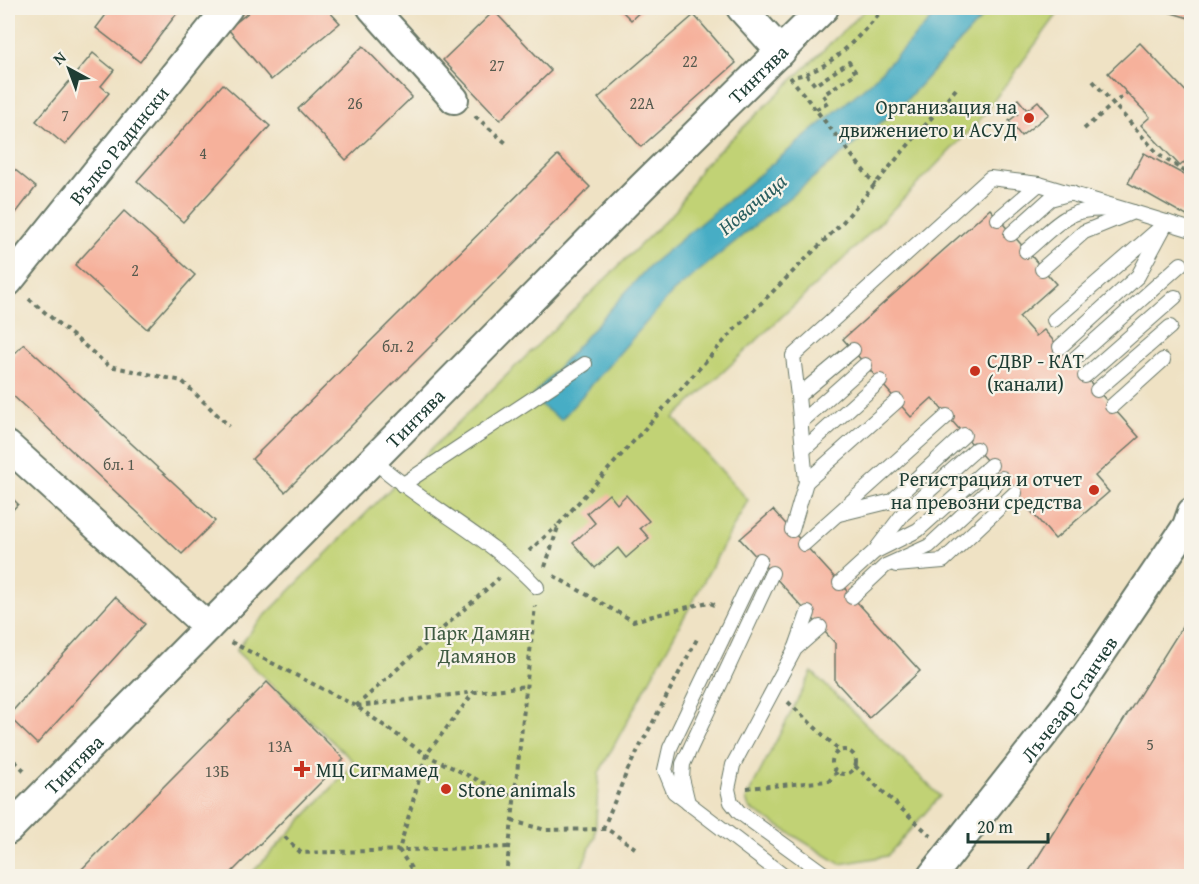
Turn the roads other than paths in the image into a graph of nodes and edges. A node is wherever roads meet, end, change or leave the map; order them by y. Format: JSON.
{"nodes":[{"id":1,"x":228,"y":8,"type":"edge"},
{"id":2,"x":372,"y":8,"type":"edge"},
{"id":3,"x":741,"y":8,"type":"edge"},
{"id":4,"x":824,"y":8,"type":"edge"},
{"id":5,"x":781,"y":52,"type":"junction"},
{"id":6,"x":464,"y":108,"type":"road end"},
{"id":7,"x":1039,"y":184,"type":"junction"},
{"id":8,"x":1074,"y":193,"type":"junction"},
{"id":9,"x":1133,"y":212,"type":"junction"},
{"id":10,"x":998,"y":219,"type":"dead end"},
{"id":11,"x":1167,"y":222,"type":"junction"},
{"id":12,"x":1191,"y":230,"type":"edge"},
{"id":13,"x":1011,"y":234,"type":"dead end"},
{"id":14,"x":1026,"y":251,"type":"dead end"},
{"id":15,"x":1181,"y":264,"type":"dead end"},
{"id":16,"x":1042,"y":269,"type":"dead end"},
{"id":17,"x":8,"y":281,"type":"edge"},
{"id":18,"x":1175,"y":297,"type":"dead end"},
{"id":19,"x":1054,"y":320,"type":"dead end"},
{"id":20,"x":1170,"y":327,"type":"dead end"},
{"id":21,"x":1059,"y":347,"type":"dead end"},
{"id":22,"x":853,"y":350,"type":"dead end"},
{"id":23,"x":1163,"y":360,"type":"dead end"},
{"id":24,"x":1072,"y":361,"type":"dead end"},
{"id":25,"x":585,"y":364,"type":"dead end"},
{"id":26,"x":865,"y":365,"type":"dead end"},
{"id":27,"x":1085,"y":376,"type":"dead end"},
{"id":28,"x":880,"y":381,"type":"dead end"},
{"id":29,"x":1097,"y":390,"type":"dead end"},
{"id":30,"x":798,"y":396,"type":"junction"},
{"id":31,"x":897,"y":401,"type":"dead end"},
{"id":32,"x":1112,"y":406,"type":"dead end"},
{"id":33,"x":947,"y":416,"type":"dead end"},
{"id":34,"x":801,"y":422,"type":"junction"},
{"id":35,"x":964,"y":435,"type":"dead end"},
{"id":36,"x":8,"y":446,"type":"edge"},
{"id":37,"x":976,"y":449,"type":"dead end"},
{"id":38,"x":803,"y":450,"type":"junction"},
{"id":39,"x":372,"y":459,"type":"junction"},
{"id":40,"x":991,"y":465,"type":"dead end"},
{"id":41,"x":1002,"y":478,"type":"dead end"},
{"id":42,"x":806,"y":482,"type":"junction"},
{"id":43,"x":402,"y":485,"type":"junction"},
{"id":44,"x":1015,"y":493,"type":"dead end"},
{"id":45,"x":837,"y":514,"type":"junction"},
{"id":46,"x":1190,"y":522,"type":"edge"},
{"id":47,"x":792,"y":531,"type":"dead end"},
{"id":48,"x":804,"y":544,"type":"dead end"},
{"id":49,"x":873,"y":552,"type":"junction"},
{"id":50,"x":760,"y":560,"type":"dead end"},
{"id":51,"x":885,"y":566,"type":"junction"},
{"id":52,"x":772,"y":573,"type":"dead end"},
{"id":53,"x":840,"y":583,"type":"dead end"},
{"id":54,"x":537,"y":587,"type":"road end"},
{"id":55,"x":852,"y":597,"type":"dead end"},
{"id":56,"x":808,"y":613,"type":"dead end"},
{"id":57,"x":208,"y":627,"type":"junction"},
{"id":58,"x":820,"y":627,"type":"dead end"},
{"id":59,"x":795,"y":649,"type":"junction"},
{"id":60,"x":688,"y":803,"type":"junction"},
{"id":61,"x":8,"y":830,"type":"edge"},
{"id":62,"x":784,"y":876,"type":"edge"},
{"id":63,"x":826,"y":876,"type":"edge"},
{"id":64,"x":932,"y":876,"type":"edge"}],
"edges":[{"from":1,"to":17,"type":"street","name":"Вълко Радински"},
{"from":2,"to":6,"type":"street"},
{"from":3,"to":5,"type":"street"},
{"from":4,"to":5,"type":"street","name":"Тинтява"},
{"from":5,"to":39,"type":"street","name":"Тинтява"},
{"from":7,"to":8,"type":"lane"},
{"from":7,"to":10,"type":"lane"},
{"from":7,"to":30,"type":"lane"},
{"from":8,"to":9,"type":"lane"},
{"from":8,"to":13,"type":"lane"},
{"from":9,"to":11,"type":"lane"},
{"from":9,"to":14,"type":"lane"},
{"from":9,"to":16,"type":"lane"},
{"from":11,"to":12,"type":"lane"},
{"from":11,"to":19,"type":"lane"},
{"from":11,"to":21,"type":"lane"},
{"from":15,"to":24,"type":"lane"},
{"from":18,"to":27,"type":"lane"},
{"from":20,"to":29,"type":"lane"},
{"from":22,"to":30,"type":"lane"},
{"from":23,"to":32,"type":"lane"},
{"from":25,"to":43,"type":"lane"},
{"from":26,"to":34,"type":"lane"},
{"from":28,"to":38,"type":"lane"},
{"from":30,"to":34,"type":"lane"},
{"from":31,"to":42,"type":"lane"},
{"from":33,"to":45,"type":"lane"},
{"from":34,"to":38,"type":"lane"},
{"from":35,"to":45,"type":"lane"},
{"from":36,"to":57,"type":"street"},
{"from":37,"to":49,"type":"lane"},
{"from":38,"to":42,"type":"lane"},
{"from":39,"to":43,"type":"lane"},
{"from":39,"to":57,"type":"street","name":"Тинтява"},
{"from":40,"to":49,"type":"lane"},
{"from":41,"to":51,"type":"lane"},
{"from":42,"to":47,"type":"lane"},
{"from":43,"to":54,"type":"lane"},
{"from":44,"to":51,"type":"lane"},
{"from":45,"to":48,"type":"lane"},
{"from":46,"to":64,"type":"street","name":"Лъчезар Станчев"},
{"from":49,"to":53,"type":"lane"},
{"from":50,"to":60,"type":"lane"},
{"from":51,"to":55,"type":"lane"},
{"from":52,"to":60,"type":"lane"},
{"from":56,"to":59,"type":"lane"},
{"from":57,"to":61,"type":"street","name":"Тинтява"},
{"from":58,"to":59,"type":"lane"},
{"from":59,"to":63,"type":"lane"},
{"from":60,"to":62,"type":"lane"}]}
